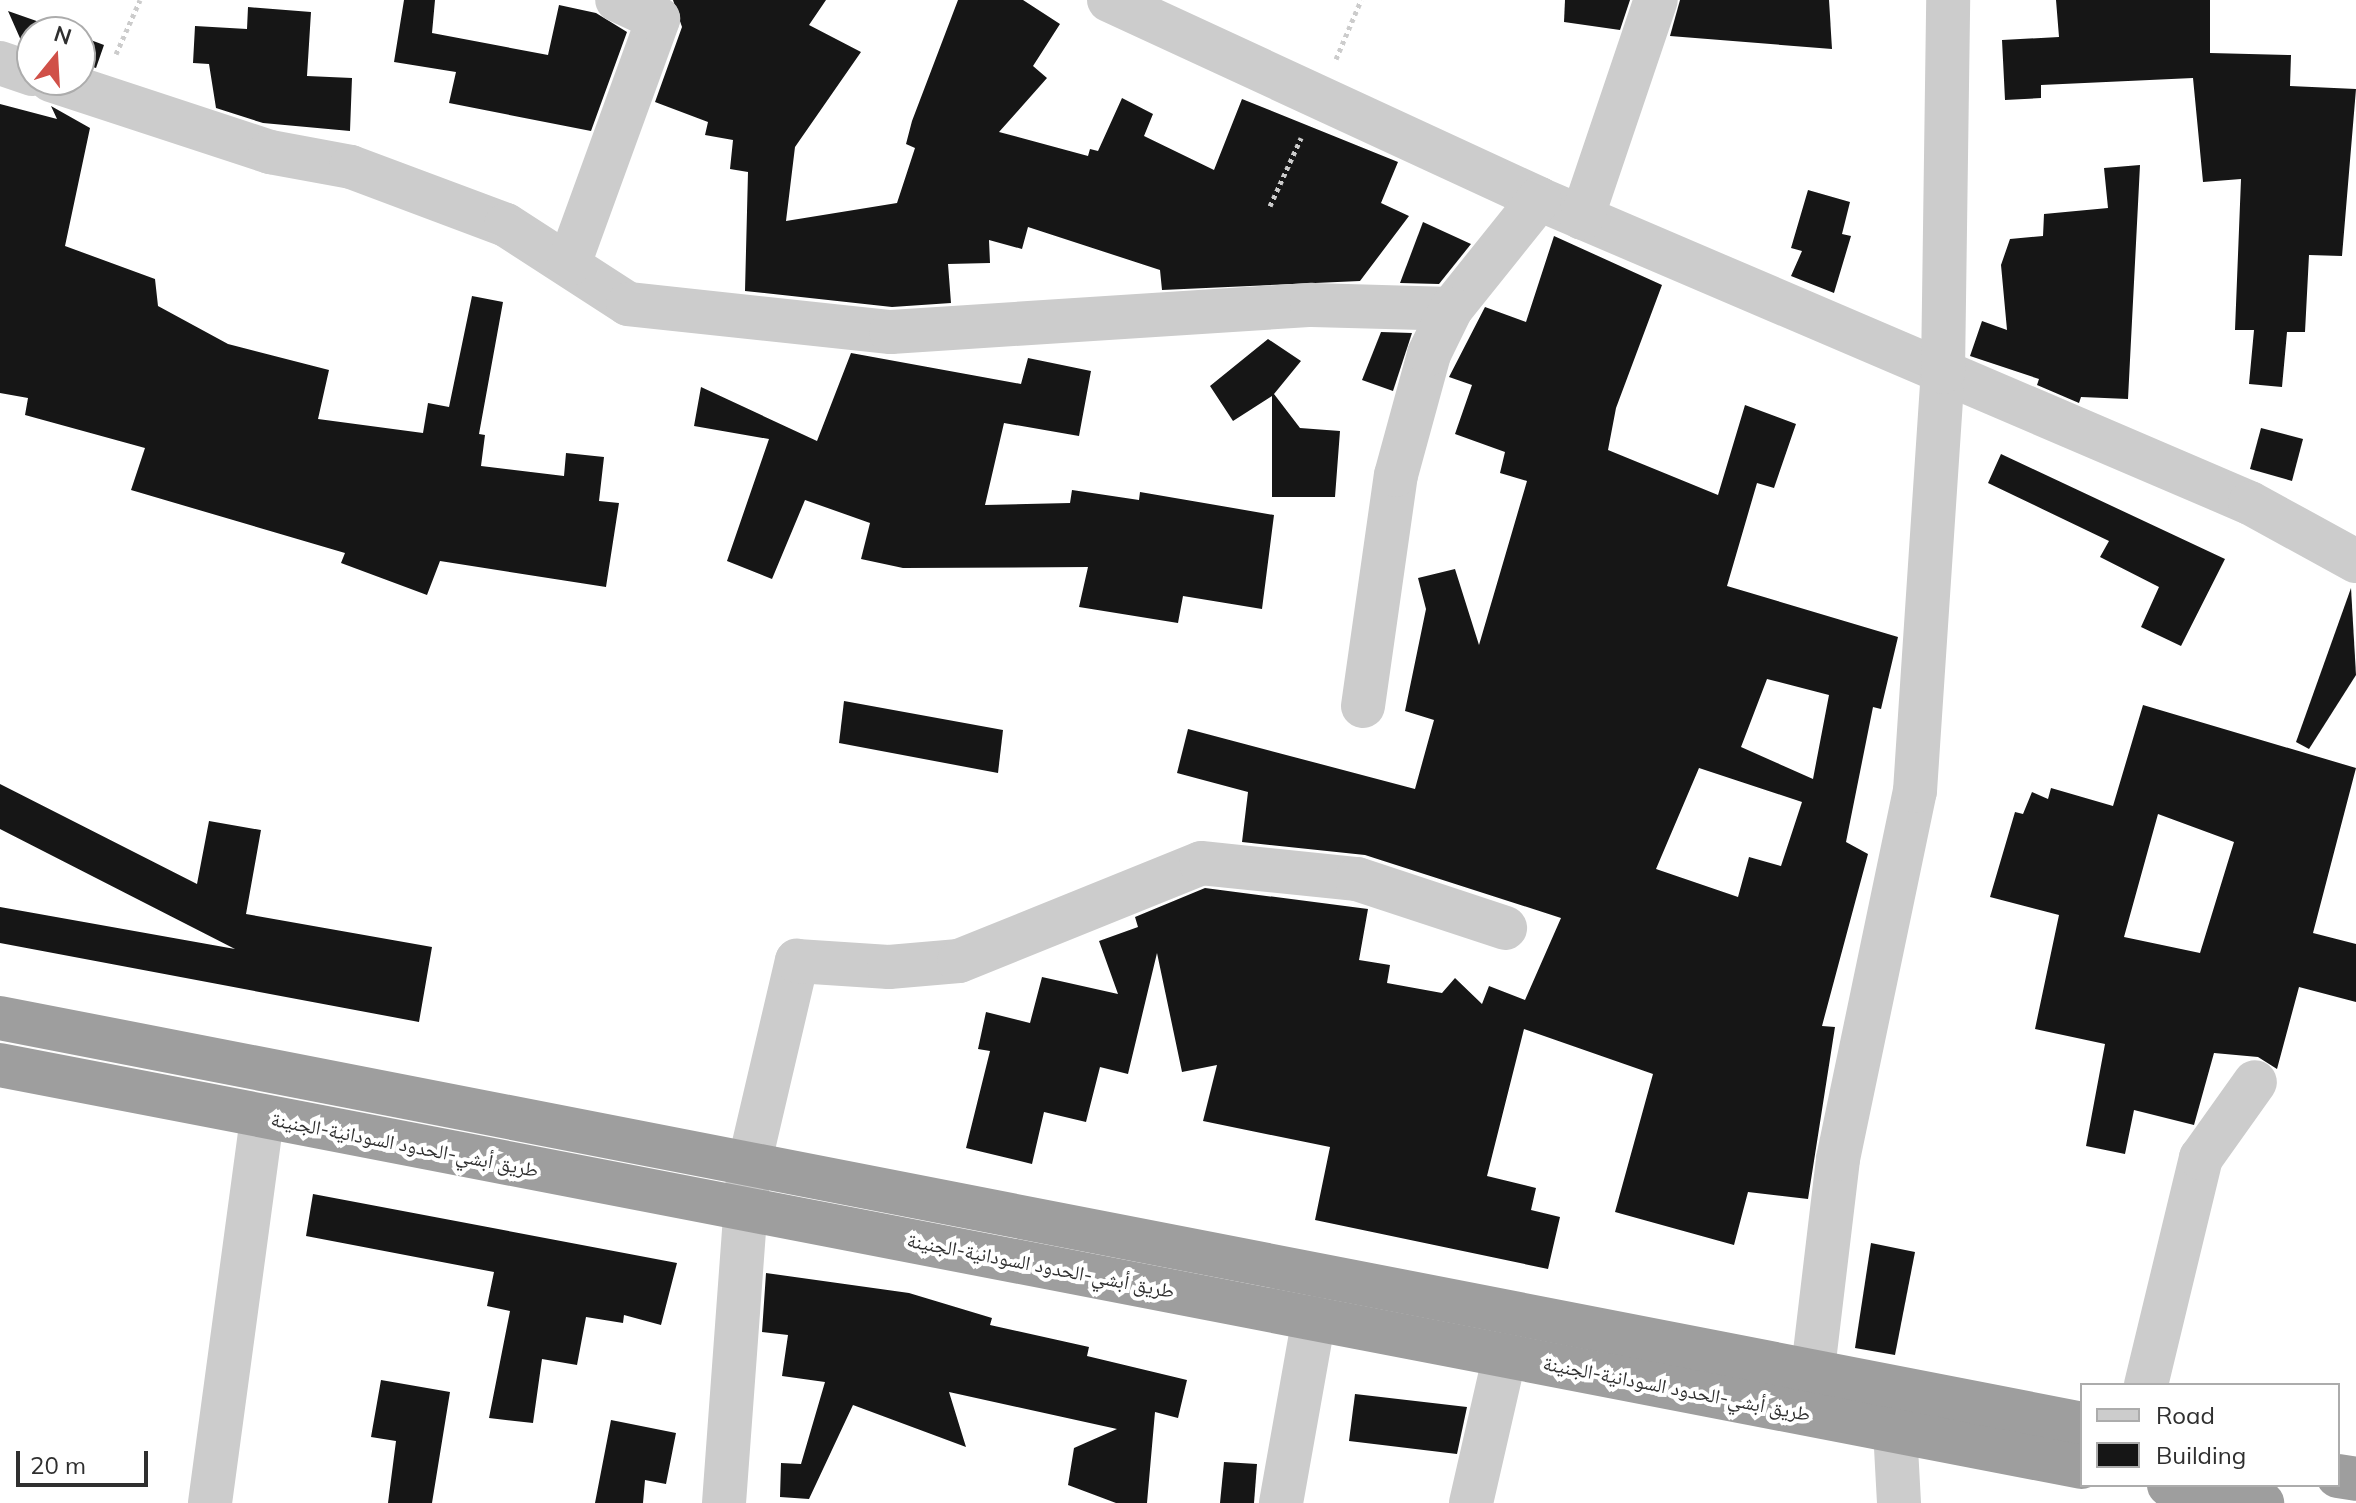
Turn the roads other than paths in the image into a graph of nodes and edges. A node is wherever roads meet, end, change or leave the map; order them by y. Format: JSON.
{"nodes":[{"id":1,"x":617,"y":0,"type":"edge"},
{"id":2,"x":1109,"y":0,"type":"edge"},
{"id":3,"x":1656,"y":0,"type":"edge"},
{"id":4,"x":1948,"y":0,"type":"edge"},
{"id":5,"x":96,"y":94,"type":"edge"},
{"id":6,"x":1539,"y":199,"type":"junction"},
{"id":7,"x":1582,"y":218,"type":"junction"},
{"id":8,"x":569,"y":264,"type":"junction"},
{"id":9,"x":1451,"y":309,"type":"junction"},
{"id":10,"x":1943,"y":372,"type":"junction"},
{"id":11,"x":2356,"y":561,"type":"edge"},
{"id":12,"x":1363,"y":706,"type":"dead end"},
{"id":13,"x":1505,"y":928,"type":"dead end"},
{"id":14,"x":0,"y":1018,"type":"edge"},
{"id":15,"x":0,"y":1065,"type":"edge"},
{"id":16,"x":2255,"y":1082,"type":"dead end"},
{"id":17,"x":262,"y":1117,"type":"junction"},
{"id":18,"x":749,"y":1165,"type":"junction"},
{"id":19,"x":746,"y":1208,"type":"junction"},
{"id":20,"x":1314,"y":1318,"type":"junction"},
{"id":21,"x":1505,"y":1355,"type":"junction"},
{"id":22,"x":1815,"y":1370,"type":"junction"},
{"id":23,"x":2146,"y":1383,"type":"edge"},
{"id":24,"x":1903,"y":1386,"type":"junction"},
{"id":25,"x":1808,"y":1413,"type":"junction"},
{"id":26,"x":2080,"y":1424,"type":"edge"},
{"id":27,"x":1895,"y":1429,"type":"junction"},
{"id":28,"x":2080,"y":1467,"type":"edge"},
{"id":29,"x":2179,"y":1487,"type":"edge"},
{"id":30,"x":210,"y":1503,"type":"edge"},
{"id":31,"x":724,"y":1503,"type":"edge"},
{"id":32,"x":1281,"y":1503,"type":"edge"},
{"id":33,"x":1471,"y":1503,"type":"edge"},
{"id":34,"x":1899,"y":1503,"type":"edge"},
{"id":35,"x":2262,"y":1503,"type":"edge"}],
"edges":[{"from":1,"to":8,"type":"street"},
{"from":2,"to":6,"type":"street"},
{"from":3,"to":7,"type":"street"},
{"from":4,"to":10,"type":"street"},
{"from":5,"to":8,"type":"street"},
{"from":6,"to":7,"type":"street"},
{"from":6,"to":9,"type":"street"},
{"from":7,"to":10,"type":"street"},
{"from":8,"to":9,"type":"street"},
{"from":9,"to":12,"type":"street"},
{"from":10,"to":11,"type":"street"},
{"from":10,"to":22,"type":"street"},
{"from":13,"to":18,"type":"street"},
{"from":14,"to":18,"type":"highway"},
{"from":15,"to":17,"type":"highway","name":"طريق أبشي-الحدود السودانية-الجنينة"},
{"from":16,"to":23,"type":"street"},
{"from":17,"to":19,"type":"highway","name":"طريق أبشي-الحدود السودانية-الجنينة"},
{"from":17,"to":30,"type":"street"},
{"from":18,"to":19,"type":"street"},
{"from":18,"to":22,"type":"highway"},
{"from":19,"to":20,"type":"highway","name":"طريق أبشي-الحدود السودانية-الجنينة"},
{"from":19,"to":31,"type":"street"},
{"from":20,"to":21,"type":"highway","name":"طريق أبشي-الحدود السودانية-الجنينة"},
{"from":20,"to":32,"type":"street"},
{"from":21,"to":25,"type":"highway","name":"طريق أبشي-الحدود السودانية-الجنينة"},
{"from":21,"to":33,"type":"street"},
{"from":22,"to":24,"type":"highway"},
{"from":22,"to":25,"type":"street"},
{"from":24,"to":26,"type":"highway"},
{"from":24,"to":27,"type":"street"},
{"from":25,"to":27,"type":"highway","name":"طريق أبشي-الحدود السودانية-الجنينة"},
{"from":27,"to":28,"type":"highway","name":"طريق أبشي-الحدود السودانية-الجنينة"},
{"from":27,"to":34,"type":"street"},
{"from":29,"to":35,"type":"highway"}]}
